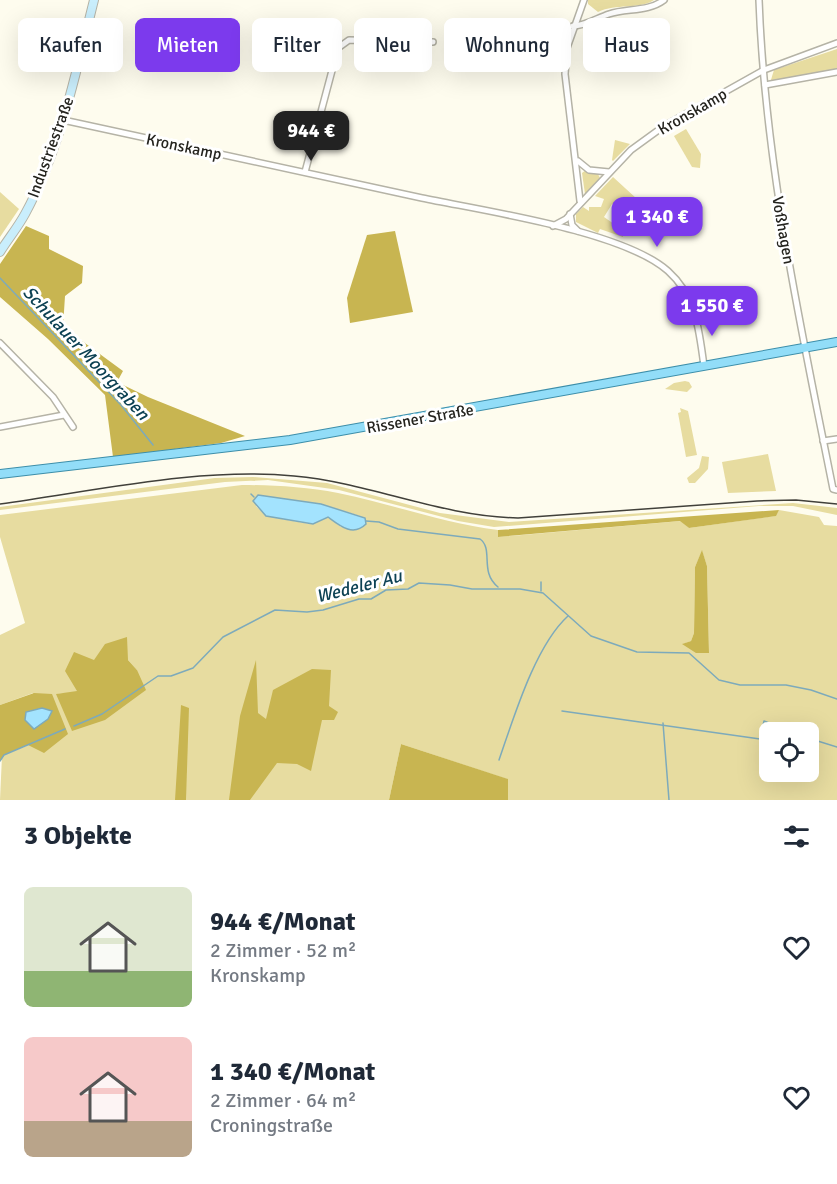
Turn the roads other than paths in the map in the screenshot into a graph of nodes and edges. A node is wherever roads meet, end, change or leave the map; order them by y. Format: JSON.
{"nodes":[{"id":1,"x":94,"y":0,"type":"edge"},
{"id":2,"x":584,"y":0,"type":"edge"},
{"id":3,"x":664,"y":0,"type":"edge"},
{"id":4,"x":759,"y":0,"type":"edge"},
{"id":5,"x":573,"y":26,"type":"junction"},
{"id":6,"x":354,"y":40,"type":"edge"},
{"id":7,"x":837,"y":43,"type":"edge"},
{"id":8,"x":764,"y":70,"type":"junction"},
{"id":9,"x":837,"y":72,"type":"edge"},
{"id":10,"x":765,"y":85,"type":"junction"},
{"id":11,"x":63,"y":120,"type":"junction"},
{"id":12,"x":578,"y":161,"type":"junction"},
{"id":13,"x":305,"y":172,"type":"junction"},
{"id":14,"x":609,"y":172,"type":"junction"},
{"id":15,"x":580,"y":202,"type":"junction"},
{"id":16,"x":570,"y":214,"type":"junction"},
{"id":17,"x":553,"y":226,"type":"junction"},
{"id":18,"x":579,"y":233,"type":"junction"},
{"id":19,"x":0,"y":252,"type":"edge"},
{"id":20,"x":837,"y":342,"type":"edge"},
{"id":21,"x":0,"y":343,"type":"edge"},
{"id":22,"x":805,"y":347,"type":"junction"},
{"id":23,"x":704,"y":366,"type":"junction"},
{"id":24,"x":64,"y":415,"type":"junction"},
{"id":25,"x":0,"y":427,"type":"edge"},
{"id":26,"x":73,"y":427,"type":"dead end"},
{"id":27,"x":837,"y":439,"type":"edge"},
{"id":28,"x":823,"y":441,"type":"junction"},
{"id":29,"x":0,"y":474,"type":"edge"},
{"id":30,"x":837,"y":490,"type":"edge"}],
"edges":[{"from":1,"to":11,"type":"street","name":"Industriestraße"},
{"from":2,"to":5,"type":"street"},
{"from":3,"to":5,"type":"street"},
{"from":4,"to":8,"type":"street","name":"Voßhagen"},
{"from":5,"to":12,"type":"street"},
{"from":6,"to":13,"type":"street"},
{"from":7,"to":8,"type":"street","name":"Kronskamp"},
{"from":8,"to":10,"type":"street","name":"Voßhagen"},
{"from":8,"to":14,"type":"street","name":"Kronskamp"},
{"from":9,"to":10,"type":"street"},
{"from":10,"to":22,"type":"street","name":"Voßhagen"},
{"from":11,"to":13,"type":"street","name":"Kronskamp"},
{"from":11,"to":19,"type":"street","name":"Industriestraße"},
{"from":12,"to":14,"type":"street"},
{"from":12,"to":15,"type":"street"},
{"from":13,"to":17,"type":"street","name":"Kronskamp"},
{"from":14,"to":15,"type":"street","name":"Kronskamp"},
{"from":15,"to":16,"type":"street","name":"Kronskamp"},
{"from":16,"to":17,"type":"street","name":"Kronskamp"},
{"from":16,"to":18,"type":"street"},
{"from":17,"to":18,"type":"street"},
{"from":18,"to":23,"type":"street"},
{"from":20,"to":22,"type":"main road","name":"Rissener Straße"},
{"from":21,"to":24,"type":"street"},
{"from":22,"to":23,"type":"main road","name":"Rissener Straße"},
{"from":22,"to":28,"type":"street","name":"Voßhagen"},
{"from":23,"to":29,"type":"main road","name":"Rissener Straße"},
{"from":24,"to":25,"type":"street"},
{"from":24,"to":26,"type":"street"},
{"from":27,"to":28,"type":"street"},
{"from":28,"to":30,"type":"street","name":"Voßhagen"}]}
